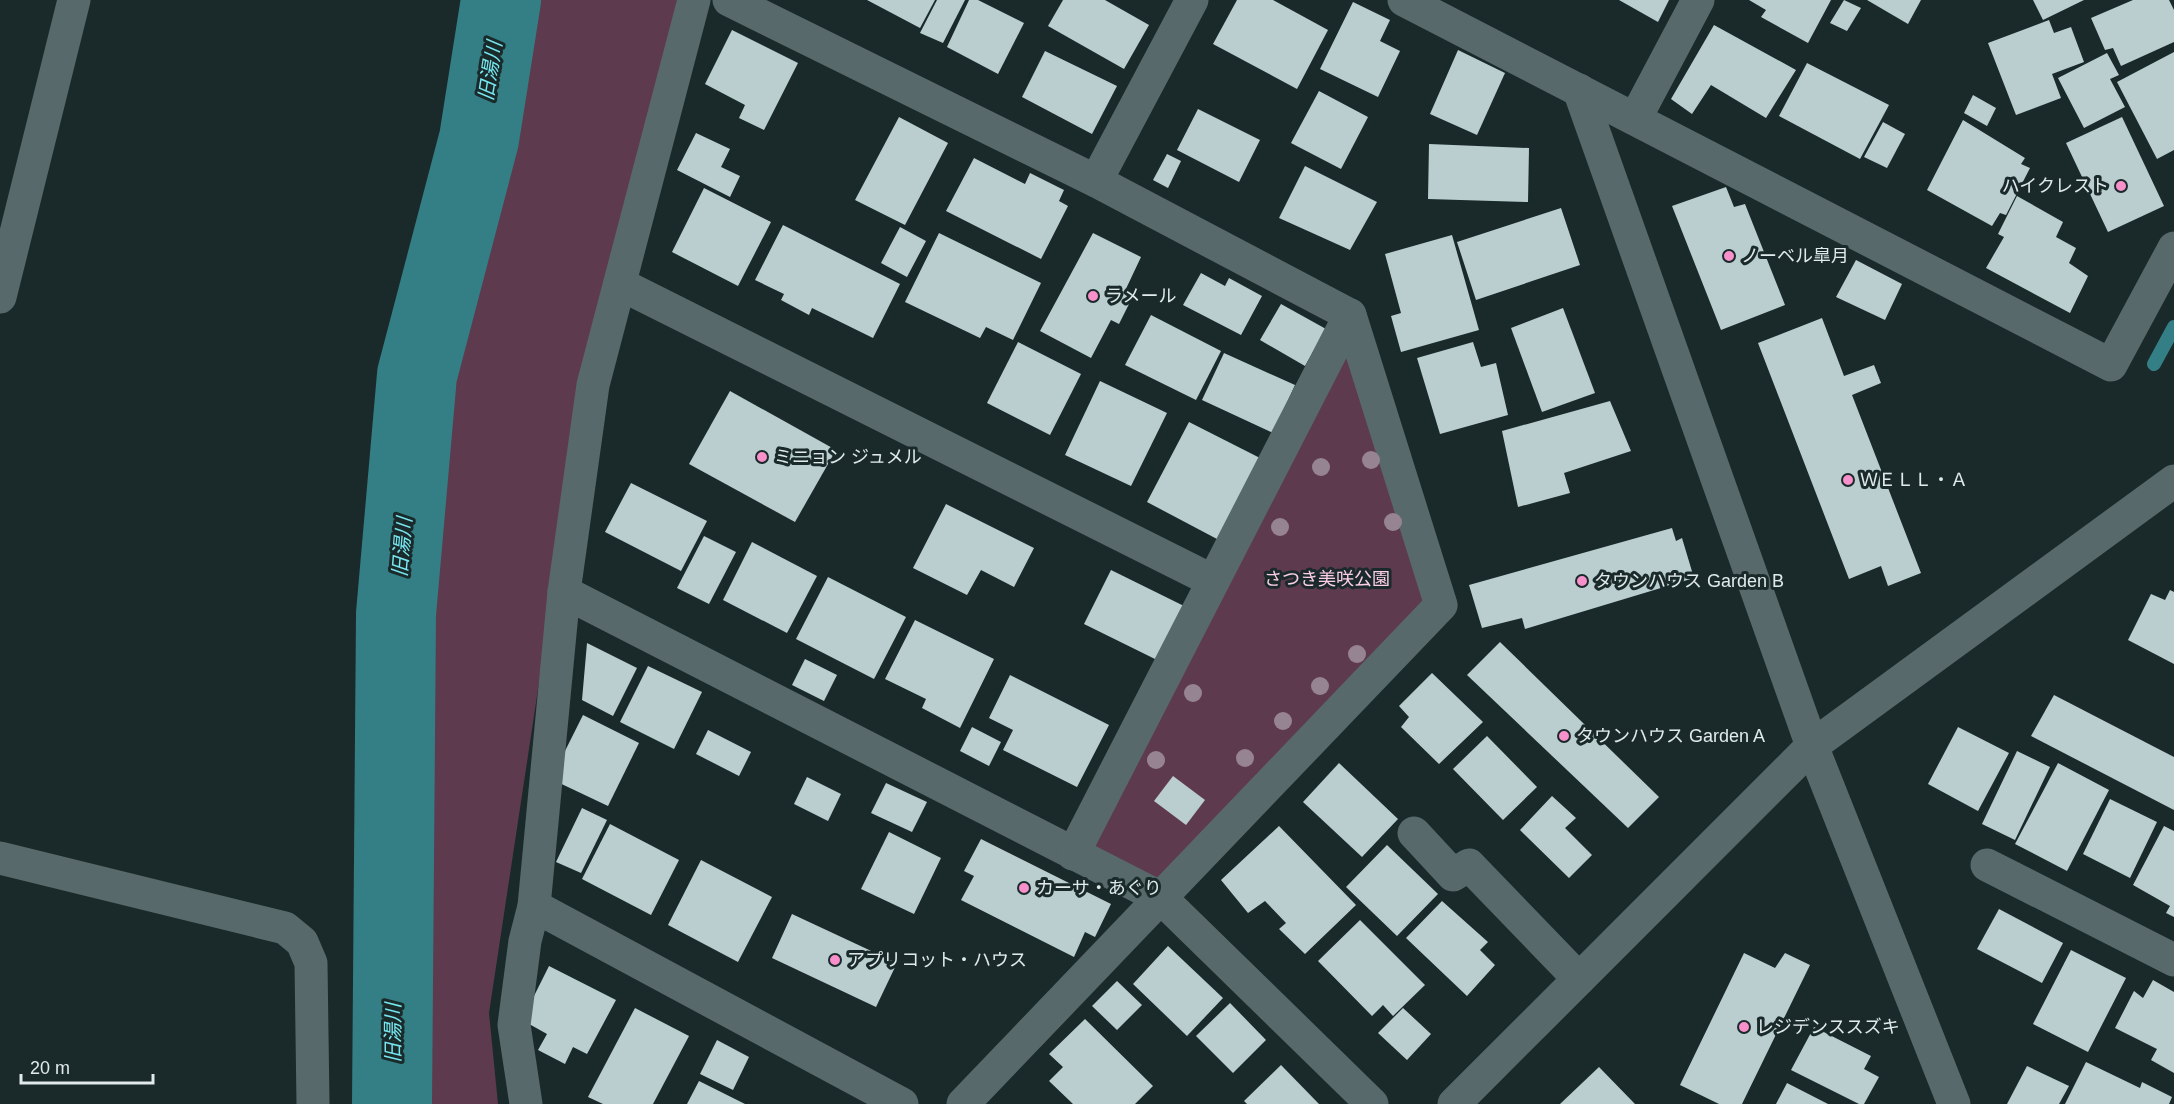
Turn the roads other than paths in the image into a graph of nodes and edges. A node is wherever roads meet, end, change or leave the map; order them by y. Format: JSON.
{"nodes":[{"id":1,"x":74,"y":0,"type":"edge"},
{"id":2,"x":694,"y":0,"type":"edge"},
{"id":3,"x":729,"y":0,"type":"edge"},
{"id":4,"x":1192,"y":0,"type":"edge"},
{"id":5,"x":1404,"y":0,"type":"edge"},
{"id":6,"x":1698,"y":0,"type":"edge"},
{"id":7,"x":1445,"y":9,"type":"edge"},
{"id":8,"x":1579,"y":90,"type":"junction"},
{"id":9,"x":1635,"y":119,"type":"junction"},
{"id":10,"x":1096,"y":181,"type":"junction"},
{"id":11,"x":2174,"y":248,"type":"edge"},
{"id":12,"x":620,"y":284,"type":"junction"},
{"id":13,"x":0,"y":297,"type":"edge"},
{"id":14,"x":1350,"y":315,"type":"junction"},
{"id":15,"x":2174,"y":481,"type":"edge"},
{"id":16,"x":1213,"y":581,"type":"junction"},
{"id":17,"x":564,"y":592,"type":"junction"},
{"id":18,"x":1812,"y":746,"type":"junction"},
{"id":19,"x":1414,"y":833,"type":"dead end"},
{"id":20,"x":1073,"y":854,"type":"junction"},
{"id":21,"x":0,"y":858,"type":"edge"},
{"id":22,"x":1988,"y":865,"type":"dead end"},
{"id":23,"x":1161,"y":898,"type":"junction"},
{"id":24,"x":534,"y":906,"type":"junction"},
{"id":25,"x":2174,"y":960,"type":"edge"},
{"id":26,"x":1579,"y":980,"type":"junction"},
{"id":27,"x":1942,"y":1074,"type":"junction"},
{"id":28,"x":313,"y":1104,"type":"edge"},
{"id":29,"x":526,"y":1104,"type":"edge"},
{"id":30,"x":902,"y":1104,"type":"edge"},
{"id":31,"x":963,"y":1104,"type":"edge"},
{"id":32,"x":1372,"y":1104,"type":"edge"},
{"id":33,"x":1454,"y":1104,"type":"edge"},
{"id":34,"x":1926,"y":1104,"type":"edge"},
{"id":35,"x":1954,"y":1104,"type":"edge"}],
"edges":[{"from":1,"to":13,"type":"street"},
{"from":2,"to":12,"type":"street"},
{"from":3,"to":10,"type":"street"},
{"from":4,"to":10,"type":"street"},
{"from":5,"to":7,"type":"street"},
{"from":6,"to":9,"type":"street"},
{"from":7,"to":8,"type":"street"},
{"from":8,"to":9,"type":"street"},
{"from":8,"to":18,"type":"street"},
{"from":9,"to":11,"type":"street"},
{"from":10,"to":14,"type":"street"},
{"from":12,"to":16,"type":"street"},
{"from":12,"to":17,"type":"street"},
{"from":14,"to":16,"type":"street"},
{"from":14,"to":23,"type":"street"},
{"from":15,"to":18,"type":"street"},
{"from":16,"to":20,"type":"street"},
{"from":17,"to":20,"type":"street"},
{"from":17,"to":24,"type":"street"},
{"from":18,"to":26,"type":"street"},
{"from":18,"to":27,"type":"street"},
{"from":19,"to":26,"type":"street"},
{"from":20,"to":23,"type":"street"},
{"from":21,"to":28,"type":"street"},
{"from":22,"to":25,"type":"street"},
{"from":23,"to":31,"type":"street"},
{"from":23,"to":32,"type":"street"},
{"from":24,"to":29,"type":"street"},
{"from":24,"to":30,"type":"street"},
{"from":26,"to":33,"type":"street"},
{"from":27,"to":34,"type":"street"},
{"from":27,"to":35,"type":"street"}]}
